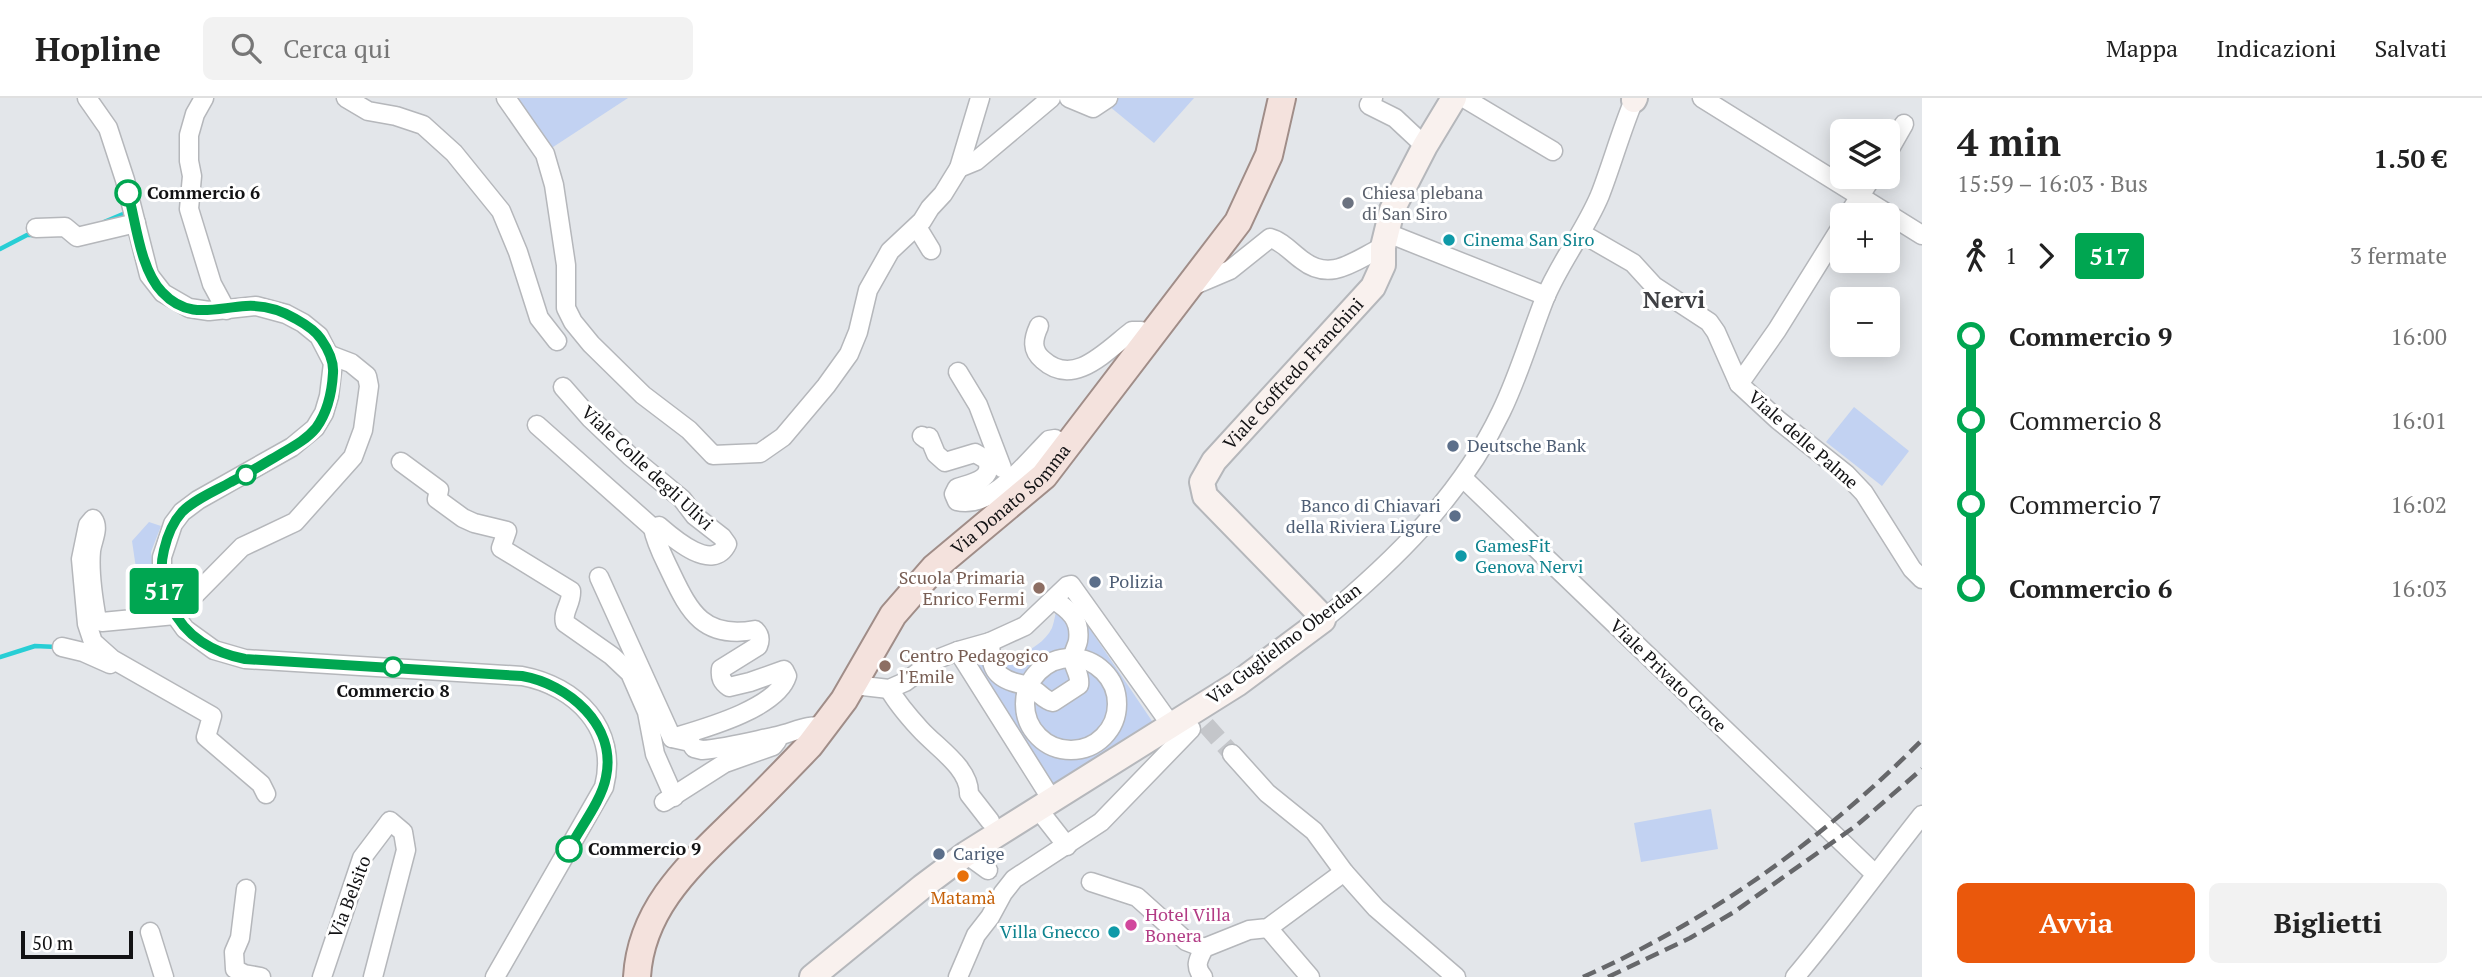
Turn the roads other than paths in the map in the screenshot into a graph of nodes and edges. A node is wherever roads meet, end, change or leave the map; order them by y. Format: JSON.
{"nodes":[{"id":1,"x":87,"y":98,"type":"edge"},
{"id":2,"x":204,"y":98,"type":"edge"},
{"id":3,"x":346,"y":98,"type":"edge"},
{"id":4,"x":506,"y":98,"type":"edge"},
{"id":5,"x":979,"y":98,"type":"edge"},
{"id":6,"x":1051,"y":98,"type":"edge"},
{"id":7,"x":1069,"y":98,"type":"edge"},
{"id":8,"x":1108,"y":98,"type":"edge"},
{"id":9,"x":1282,"y":98,"type":"edge"},
{"id":10,"x":1454,"y":98,"type":"edge"},
{"id":11,"x":1464,"y":98,"type":"edge"},
{"id":12,"x":1702,"y":98,"type":"edge"},
{"id":13,"x":1635,"y":99,"type":"edge"},
{"id":14,"x":1371,"y":102,"type":"edge"},
{"id":15,"x":1904,"y":124,"type":"dead end"},
{"id":16,"x":1900,"y":131,"type":"edge"},
{"id":17,"x":1425,"y":146,"type":"junction"},
{"id":18,"x":1553,"y":151,"type":"dead end"},
{"id":19,"x":959,"y":167,"type":"junction"},
{"id":20,"x":1864,"y":189,"type":"edge"},
{"id":21,"x":1859,"y":196,"type":"junction"},
{"id":22,"x":1855,"y":203,"type":"edge"},
{"id":23,"x":135,"y":223,"type":"junction"},
{"id":24,"x":917,"y":227,"type":"junction"},
{"id":25,"x":36,"y":228,"type":"dead end"},
{"id":26,"x":1581,"y":233,"type":"junction"},
{"id":27,"x":1922,"y":236,"type":"edge"},
{"id":28,"x":1384,"y":239,"type":"junction"},
{"id":29,"x":1830,"y":245,"type":"edge"},
{"id":30,"x":930,"y":250,"type":"dead end"},
{"id":31,"x":1189,"y":288,"type":"junction"},
{"id":32,"x":1546,"y":296,"type":"junction"},
{"id":33,"x":226,"y":310,"type":"junction"},
{"id":34,"x":1039,"y":326,"type":"dead end"},
{"id":35,"x":1152,"y":337,"type":"junction"},
{"id":36,"x":556,"y":341,"type":"dead end"},
{"id":37,"x":330,"y":355,"type":"junction"},
{"id":38,"x":958,"y":372,"type":"dead end"},
{"id":39,"x":1739,"y":384,"type":"junction"},
{"id":40,"x":563,"y":387,"type":"dead end"},
{"id":41,"x":537,"y":425,"type":"dead end"},
{"id":42,"x":922,"y":436,"type":"dead end"},
{"id":43,"x":1066,"y":448,"type":"junction"},
{"id":44,"x":401,"y":461,"type":"dead end"},
{"id":45,"x":1003,"y":468,"type":"dead end"},
{"id":46,"x":1462,"y":478,"type":"junction"},
{"id":47,"x":653,"y":528,"type":"junction"},
{"id":48,"x":599,"y":577,"type":"dead end"},
{"id":49,"x":1922,"y":579,"type":"edge"},
{"id":50,"x":1054,"y":600,"type":"junction"},
{"id":51,"x":175,"y":615,"type":"junction"},
{"id":52,"x":1323,"y":620,"type":"junction"},
{"id":53,"x":990,"y":642,"type":"junction"},
{"id":54,"x":62,"y":647,"type":"dead end"},
{"id":55,"x":958,"y":651,"type":"junction"},
{"id":56,"x":1073,"y":659,"type":"junction"},
{"id":57,"x":124,"y":666,"type":"junction"},
{"id":58,"x":1132,"y":670,"type":"junction"},
{"id":59,"x":1112,"y":683,"type":"junction"},
{"id":60,"x":854,"y":685,"type":"junction"},
{"id":61,"x":1029,"y":687,"type":"junction"},
{"id":62,"x":889,"y":689,"type":"junction"},
{"id":63,"x":1190,"y":723,"type":"junction"},
{"id":64,"x":825,"y":727,"type":"junction"},
{"id":65,"x":780,"y":735,"type":"junction"},
{"id":66,"x":672,"y":738,"type":"junction"},
{"id":67,"x":1044,"y":741,"type":"junction"},
{"id":68,"x":1096,"y":743,"type":"junction"},
{"id":69,"x":1232,"y":754,"type":"tunnel mouth"},
{"id":70,"x":1024,"y":755,"type":"junction"},
{"id":71,"x":1110,"y":764,"type":"junction"},
{"id":72,"x":266,"y":793,"type":"dead end"},
{"id":73,"x":1045,"y":804,"type":"junction"},
{"id":74,"x":1922,"y":815,"type":"edge"},
{"id":75,"x":990,"y":821,"type":"dead end"},
{"id":76,"x":1067,"y":846,"type":"junction"},
{"id":77,"x":966,"y":854,"type":"junction"},
{"id":78,"x":988,"y":870,"type":"dead end"},
{"id":79,"x":1344,"y":872,"type":"junction"},
{"id":80,"x":1875,"y":874,"type":"junction"},
{"id":81,"x":1091,"y":882,"type":"dead end"},
{"id":82,"x":246,"y":889,"type":"dead end"},
{"id":83,"x":1268,"y":928,"type":"junction"},
{"id":84,"x":150,"y":932,"type":"dead end"},
{"id":85,"x":1204,"y":948,"type":"junction"},
{"id":86,"x":1195,"y":975,"type":"edge"},
{"id":87,"x":164,"y":977,"type":"edge"},
{"id":88,"x":261,"y":977,"type":"edge"},
{"id":89,"x":322,"y":977,"type":"edge"},
{"id":90,"x":373,"y":977,"type":"edge"},
{"id":91,"x":495,"y":977,"type":"edge"},
{"id":92,"x":637,"y":977,"type":"edge"},
{"id":93,"x":813,"y":977,"type":"edge"},
{"id":94,"x":958,"y":977,"type":"edge"},
{"id":95,"x":1310,"y":977,"type":"edge"},
{"id":96,"x":1456,"y":977,"type":"edge"},
{"id":97,"x":1795,"y":977,"type":"edge"}],
"edges":[{"from":1,"to":23,"type":"street"},
{"from":2,"to":33,"type":"street"},
{"from":3,"to":36,"type":"street"},
{"from":4,"to":24,"type":"street"},
{"from":5,"to":19,"type":"street"},
{"from":6,"to":19,"type":"street"},
{"from":7,"to":8,"type":"street"},
{"from":9,"to":31,"type":"main road","name":"Via Donato Somma"},
{"from":10,"to":17,"type":"street","name":"Viale Goffredo Franchini"},
{"from":11,"to":18,"type":"street"},
{"from":12,"to":21,"type":"street"},
{"from":13,"to":26,"type":"street","name":"Via Guglielmo Oberdan"},
{"from":14,"to":17,"type":"street"},
{"from":15,"to":16,"type":"street"},
{"from":17,"to":28,"type":"street","name":"Viale Goffredo Franchini"},
{"from":19,"to":24,"type":"street"},
{"from":20,"to":21,"type":"street"},
{"from":21,"to":22,"type":"street"},
{"from":21,"to":27,"type":"street"},
{"from":23,"to":25,"type":"street"},
{"from":23,"to":33,"type":"street"},
{"from":24,"to":30,"type":"street"},
{"from":26,"to":32,"type":"street","name":"Via Guglielmo Oberdan"},
{"from":26,"to":39,"type":"street","name":"Viale delle Palme"},
{"from":28,"to":31,"type":"street"},
{"from":28,"to":32,"type":"street"},
{"from":28,"to":52,"type":"street","name":"Viale Goffredo Franchini"},
{"from":29,"to":39,"type":"street"},
{"from":31,"to":35,"type":"main road","name":"Via Donato Somma"},
{"from":32,"to":46,"type":"street","name":"Via Guglielmo Oberdan"},
{"from":33,"to":37,"type":"street"},
{"from":34,"to":35,"type":"street"},
{"from":35,"to":43,"type":"main road","name":"Via Donato Somma"},
{"from":37,"to":51,"type":"street"},
{"from":37,"to":51,"type":"street"},
{"from":38,"to":45,"type":"street"},
{"from":39,"to":49,"type":"street","name":"Viale delle Palme"},
{"from":40,"to":47,"type":"street","name":"Viale Colle degli Ulivi"},
{"from":41,"to":47,"type":"street","name":"Viale Colle degli Ulivi"},
{"from":42,"to":43,"type":"street"},
{"from":43,"to":60,"type":"main road","name":"Via Donato Somma"},
{"from":44,"to":65,"type":"street"},
{"from":46,"to":52,"type":"street","name":"Via Guglielmo Oberdan"},
{"from":46,"to":80,"type":"street","name":"Viale Privato Croce"},
{"from":47,"to":66,"type":"street","name":"Viale Colle degli Ulivi"},
{"from":48,"to":66,"type":"street"},
{"from":50,"to":53,"type":"street"},
{"from":50,"to":56,"type":"street"},
{"from":50,"to":58,"type":"street"},
{"from":51,"to":57,"type":"street"},
{"from":51,"to":91,"type":"street"},
{"from":52,"to":63,"type":"street","name":"Via Guglielmo Oberdan"},
{"from":53,"to":55,"type":"street"},
{"from":53,"to":61,"type":"street"},
{"from":54,"to":57,"type":"street"},
{"from":55,"to":62,"type":"street"},
{"from":55,"to":70,"type":"street"},
{"from":56,"to":59,"type":"street"},
{"from":56,"to":61,"type":"street"},
{"from":56,"to":61,"type":"street"},
{"from":57,"to":72,"type":"street"},
{"from":58,"to":59,"type":"street"},
{"from":58,"to":63,"type":"street"},
{"from":59,"to":68,"type":"street"},
{"from":60,"to":62,"type":"street"},
{"from":60,"to":64,"type":"main road","name":"Via Donato Somma"},
{"from":61,"to":67,"type":"street"},
{"from":62,"to":75,"type":"street"},
{"from":63,"to":71,"type":"street","name":"Via Guglielmo Oberdan"},
{"from":63,"to":76,"type":"street"},
{"from":64,"to":65,"type":"street"},
{"from":64,"to":92,"type":"main road","name":"Via Donato Somma"},
{"from":65,"to":66,"type":"street"},
{"from":67,"to":68,"type":"street"},
{"from":67,"to":70,"type":"street"},
{"from":68,"to":71,"type":"street"},
{"from":69,"to":79,"type":"street"},
{"from":70,"to":73,"type":"street"},
{"from":71,"to":73,"type":"street","name":"Via Guglielmo Oberdan"},
{"from":73,"to":76,"type":"street"},
{"from":73,"to":77,"type":"street","name":"Via Guglielmo Oberdan"},
{"from":74,"to":80,"type":"street"},
{"from":76,"to":94,"type":"street"},
{"from":77,"to":78,"type":"street"},
{"from":77,"to":93,"type":"street","name":"Via Guglielmo Oberdan"},
{"from":79,"to":83,"type":"street"},
{"from":79,"to":96,"type":"street"},
{"from":80,"to":97,"type":"street"},
{"from":81,"to":85,"type":"street"},
{"from":82,"to":88,"type":"street"},
{"from":83,"to":85,"type":"street"},
{"from":83,"to":95,"type":"street"},
{"from":84,"to":87,"type":"street"},
{"from":85,"to":86,"type":"street"},
{"from":89,"to":90,"type":"street","name":"Via Belsito"}]}
